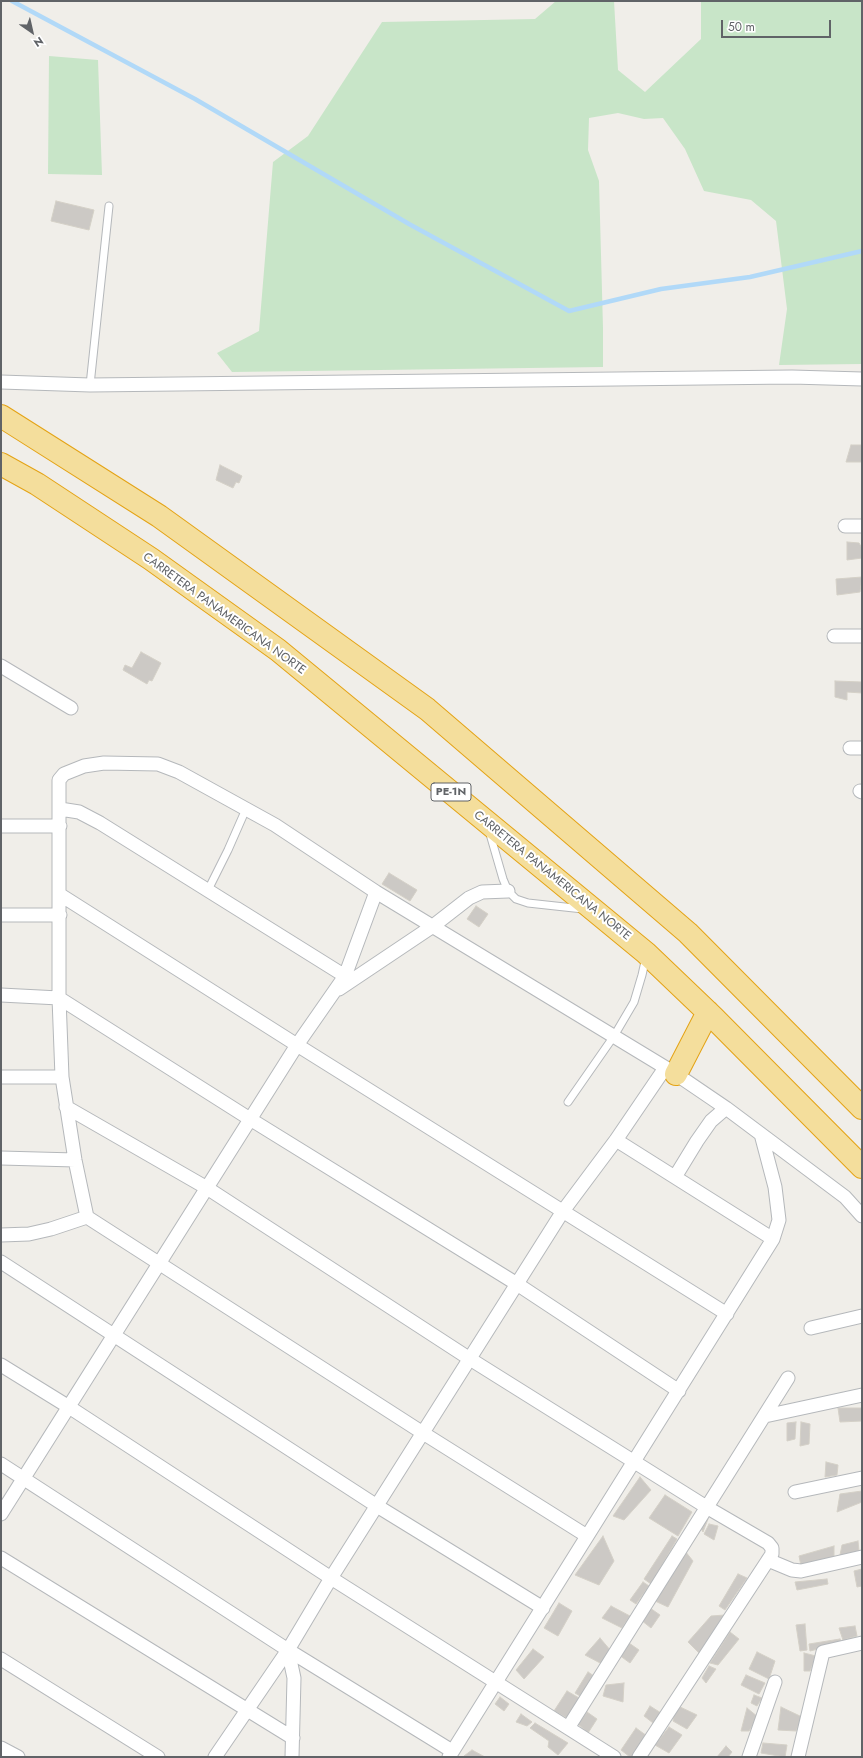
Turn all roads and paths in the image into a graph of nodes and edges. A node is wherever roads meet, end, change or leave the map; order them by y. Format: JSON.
{"nodes":[{"id":1,"x":109,"y":206,"type":"dead end"},
{"id":2,"x":862,"y":379,"type":"edge"},
{"id":3,"x":1,"y":382,"type":"edge"},
{"id":4,"x":90,"y":385,"type":"junction"},
{"id":5,"x":1,"y":416,"type":"edge"},
{"id":6,"x":1,"y":464,"type":"edge"},
{"id":7,"x":846,"y":526,"type":"dead end"},
{"id":8,"x":862,"y":526,"type":"edge"},
{"id":9,"x":834,"y":636,"type":"dead end"},
{"id":10,"x":862,"y":636,"type":"edge"},
{"id":11,"x":1,"y":666,"type":"edge"},
{"id":12,"x":71,"y":708,"type":"dead end"},
{"id":13,"x":60,"y":809,"type":"junction"},
{"id":14,"x":246,"y":809,"type":"junction"},
{"id":15,"x":487,"y":822,"type":"junction"},
{"id":16,"x":1,"y":826,"type":"edge"},
{"id":17,"x":60,"y":826,"type":"junction"},
{"id":18,"x":208,"y":890,"type":"junction"},
{"id":19,"x":508,"y":891,"type":"junction"},
{"id":20,"x":376,"y":892,"type":"junction"},
{"id":21,"x":59,"y":894,"type":"junction"},
{"id":22,"x":593,"y":909,"type":"junction"},
{"id":23,"x":1,"y":915,"type":"edge"},
{"id":24,"x":60,"y":915,"type":"junction"},
{"id":25,"x":433,"y":926,"type":"junction"},
{"id":26,"x":646,"y":953,"type":"junction"},
{"id":27,"x":345,"y":976,"type":"junction"},
{"id":28,"x":333,"y":993,"type":"junction"},
{"id":29,"x":1,"y":995,"type":"edge"},
{"id":30,"x":59,"y":998,"type":"junction"},
{"id":31,"x":708,"y":1012,"type":"junction"},
{"id":32,"x":614,"y":1036,"type":"junction"},
{"id":33,"x":297,"y":1045,"type":"junction"},
{"id":34,"x":671,"y":1071,"type":"junction"},
{"id":35,"x":1,"y":1077,"type":"edge"},
{"id":36,"x":62,"y":1077,"type":"junction"},
{"id":37,"x":568,"y":1102,"type":"dead end"},
{"id":38,"x":66,"y":1106,"type":"junction"},
{"id":39,"x":726,"y":1108,"type":"junction"},
{"id":40,"x":862,"y":1108,"type":"edge"},
{"id":41,"x":250,"y":1119,"type":"junction"},
{"id":42,"x":761,"y":1134,"type":"junction"},
{"id":43,"x":616,"y":1140,"type":"junction"},
{"id":44,"x":1,"y":1158,"type":"edge"},
{"id":45,"x":75,"y":1160,"type":"junction"},
{"id":46,"x":862,"y":1166,"type":"edge"},
{"id":47,"x":675,"y":1177,"type":"junction"},
{"id":48,"x":207,"y":1188,"type":"junction"},
{"id":49,"x":563,"y":1211,"type":"junction"},
{"id":50,"x":862,"y":1216,"type":"edge"},
{"id":51,"x":87,"y":1217,"type":"junction"},
{"id":52,"x":1,"y":1235,"type":"edge"},
{"id":53,"x":773,"y":1239,"type":"junction"},
{"id":54,"x":1,"y":1262,"type":"edge"},
{"id":55,"x":160,"y":1262,"type":"junction"},
{"id":56,"x":517,"y":1284,"type":"junction"},
{"id":57,"x":727,"y":1314,"type":"junction"},
{"id":58,"x":862,"y":1316,"type":"edge"},
{"id":59,"x":811,"y":1328,"type":"dead end"},
{"id":60,"x":114,"y":1335,"type":"junction"},
{"id":61,"x":470,"y":1359,"type":"junction"},
{"id":62,"x":1,"y":1365,"type":"edge"},
{"id":63,"x":788,"y":1378,"type":"dead end"},
{"id":64,"x":679,"y":1390,"type":"junction"},
{"id":65,"x":862,"y":1395,"type":"edge"},
{"id":66,"x":69,"y":1407,"type":"junction"},
{"id":67,"x":764,"y":1416,"type":"junction"},
{"id":68,"x":423,"y":1433,"type":"junction"},
{"id":69,"x":635,"y":1461,"type":"junction"},
{"id":70,"x":1,"y":1464,"type":"edge"},
{"id":71,"x":24,"y":1478,"type":"junction"},
{"id":72,"x":862,"y":1478,"type":"edge"},
{"id":73,"x":795,"y":1492,"type":"dead end"},
{"id":74,"x":377,"y":1506,"type":"junction"},
{"id":75,"x":708,"y":1508,"type":"junction"},
{"id":76,"x":1,"y":1514,"type":"edge"},
{"id":77,"x":588,"y":1536,"type":"junction"},
{"id":78,"x":862,"y":1557,"type":"edge"},
{"id":79,"x":1,"y":1558,"type":"edge"},
{"id":80,"x":768,"y":1560,"type":"junction"},
{"id":81,"x":331,"y":1578,"type":"junction"},
{"id":82,"x":543,"y":1608,"type":"junction"},
{"id":83,"x":862,"y":1643,"type":"edge"},
{"id":84,"x":288,"y":1650,"type":"junction"},
{"id":85,"x":1,"y":1659,"type":"edge"},
{"id":86,"x":496,"y":1682,"type":"junction"},
{"id":87,"x":775,"y":1682,"type":"dead end"},
{"id":88,"x":246,"y":1710,"type":"junction"},
{"id":89,"x":568,"y":1728,"type":"junction"},
{"id":90,"x":293,"y":1738,"type":"junction"},
{"id":91,"x":1,"y":1748,"type":"edge"},
{"id":92,"x":450,"y":1754,"type":"edge"},
{"id":93,"x":18,"y":1757,"type":"edge"},
{"id":94,"x":158,"y":1757,"type":"edge"},
{"id":95,"x":215,"y":1757,"type":"edge"},
{"id":96,"x":292,"y":1757,"type":"edge"},
{"id":97,"x":614,"y":1757,"type":"edge"},
{"id":98,"x":639,"y":1757,"type":"edge"},
{"id":99,"x":749,"y":1757,"type":"edge"},
{"id":100,"x":798,"y":1757,"type":"edge"}],
"edges":[{"from":1,"to":4,"type":"lane"},
{"from":2,"to":4,"type":"street"},
{"from":3,"to":4,"type":"street"},
{"from":5,"to":40,"type":"highway"},
{"from":6,"to":15,"type":"highway","name":"CARRETERA PANAMERICANA NORTE","number":"PE-1N"},
{"from":7,"to":8,"type":"street"},
{"from":9,"to":10,"type":"street"},
{"from":11,"to":12,"type":"street"},
{"from":13,"to":14,"type":"street"},
{"from":13,"to":17,"type":"street"},
{"from":13,"to":18,"type":"street"},
{"from":14,"to":18,"type":"lane"},
{"from":14,"to":20,"type":"street"},
{"from":15,"to":19,"type":"lane"},
{"from":15,"to":22,"type":"highway","name":"CARRETERA PANAMERICANA NORTE","number":"PE-1N"},
{"from":16,"to":17,"type":"street"},
{"from":17,"to":21,"type":"street"},
{"from":18,"to":27,"type":"street"},
{"from":19,"to":22,"type":"lane"},
{"from":19,"to":25,"type":"street"},
{"from":20,"to":25,"type":"street"},
{"from":20,"to":27,"type":"street"},
{"from":21,"to":24,"type":"street"},
{"from":21,"to":33,"type":"street"},
{"from":22,"to":26,"type":"highway","name":"CARRETERA PANAMERICANA NORTE","number":"PE-1N"},
{"from":23,"to":24,"type":"street"},
{"from":24,"to":30,"type":"street"},
{"from":25,"to":28,"type":"street"},
{"from":25,"to":32,"type":"street"},
{"from":26,"to":31,"type":"highway","name":"CARRETERA PANAMERICANA NORTE","number":"PE-1N"},
{"from":26,"to":32,"type":"lane"},
{"from":27,"to":28,"type":"street"},
{"from":28,"to":33,"type":"street"},
{"from":29,"to":30,"type":"street"},
{"from":30,"to":36,"type":"street"},
{"from":30,"to":41,"type":"street"},
{"from":31,"to":34,"type":"highway"},
{"from":31,"to":46,"type":"highway","name":"CARRETERA PANAMERICANA NORTE","number":"PE-1N"},
{"from":32,"to":34,"type":"street"},
{"from":32,"to":37,"type":"lane"},
{"from":33,"to":41,"type":"street"},
{"from":33,"to":49,"type":"street"},
{"from":34,"to":39,"type":"street"},
{"from":34,"to":43,"type":"street"},
{"from":35,"to":36,"type":"street"},
{"from":36,"to":38,"type":"street"},
{"from":38,"to":45,"type":"street"},
{"from":38,"to":48,"type":"street"},
{"from":39,"to":42,"type":"street"},
{"from":39,"to":47,"type":"street"},
{"from":41,"to":48,"type":"street"},
{"from":41,"to":56,"type":"street"},
{"from":42,"to":50,"type":"street"},
{"from":42,"to":53,"type":"street"},
{"from":43,"to":47,"type":"street"},
{"from":43,"to":49,"type":"street"},
{"from":44,"to":45,"type":"street"},
{"from":45,"to":51,"type":"street"},
{"from":47,"to":53,"type":"street"},
{"from":48,"to":55,"type":"street"},
{"from":48,"to":61,"type":"street"},
{"from":49,"to":56,"type":"street"},
{"from":49,"to":57,"type":"street"},
{"from":51,"to":52,"type":"street"},
{"from":51,"to":55,"type":"street"},
{"from":53,"to":57,"type":"street"},
{"from":54,"to":60,"type":"street"},
{"from":55,"to":60,"type":"street"},
{"from":55,"to":68,"type":"street"},
{"from":56,"to":61,"type":"street"},
{"from":56,"to":64,"type":"street"},
{"from":57,"to":64,"type":"street"},
{"from":58,"to":59,"type":"street"},
{"from":60,"to":66,"type":"street"},
{"from":60,"to":74,"type":"street"},
{"from":61,"to":68,"type":"street"},
{"from":61,"to":69,"type":"street"},
{"from":62,"to":66,"type":"street"},
{"from":63,"to":67,"type":"street"},
{"from":64,"to":69,"type":"street"},
{"from":65,"to":67,"type":"street"},
{"from":66,"to":71,"type":"street"},
{"from":66,"to":81,"type":"street"},
{"from":67,"to":75,"type":"street"},
{"from":68,"to":74,"type":"street"},
{"from":68,"to":77,"type":"street"},
{"from":69,"to":75,"type":"street"},
{"from":69,"to":77,"type":"street"},
{"from":70,"to":71,"type":"street"},
{"from":71,"to":76,"type":"street"},
{"from":71,"to":84,"type":"street"},
{"from":72,"to":73,"type":"street"},
{"from":74,"to":81,"type":"street"},
{"from":74,"to":82,"type":"street"},
{"from":75,"to":80,"type":"street"},
{"from":75,"to":89,"type":"street"},
{"from":77,"to":82,"type":"street"},
{"from":78,"to":80,"type":"street"},
{"from":79,"to":88,"type":"street"},
{"from":80,"to":98,"type":"street"},
{"from":81,"to":84,"type":"street"},
{"from":81,"to":86,"type":"street"},
{"from":82,"to":86,"type":"street"},
{"from":83,"to":100,"type":"street"},
{"from":84,"to":88,"type":"street"},
{"from":84,"to":90,"type":"street"},
{"from":84,"to":92,"type":"street"},
{"from":85,"to":94,"type":"street"},
{"from":86,"to":89,"type":"street"},
{"from":86,"to":92,"type":"street"},
{"from":87,"to":99,"type":"street"},
{"from":88,"to":90,"type":"street"},
{"from":88,"to":95,"type":"street"},
{"from":89,"to":97,"type":"street"},
{"from":90,"to":96,"type":"street"},
{"from":91,"to":93,"type":"street"}]}
